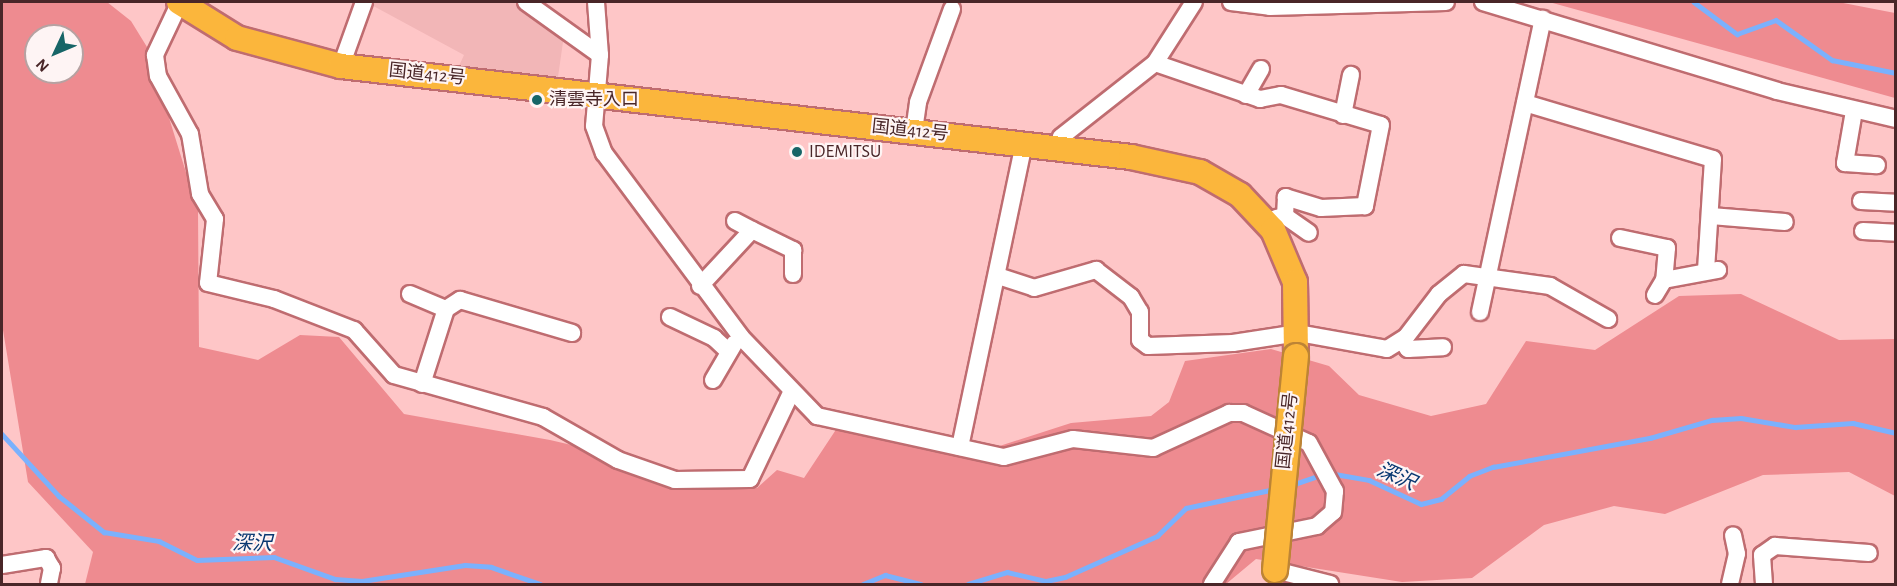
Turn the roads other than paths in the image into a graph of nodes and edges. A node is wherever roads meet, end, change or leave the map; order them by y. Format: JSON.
{"nodes":[{"id":1,"x":180,"y":2,"type":"edge"},
{"id":2,"x":364,"y":2,"type":"edge"},
{"id":3,"x":526,"y":2,"type":"edge"},
{"id":4,"x":596,"y":2,"type":"edge"},
{"id":5,"x":1194,"y":2,"type":"edge"},
{"id":6,"x":1231,"y":2,"type":"edge"},
{"id":7,"x":1446,"y":2,"type":"edge"},
{"id":8,"x":1483,"y":2,"type":"edge"},
{"id":9,"x":952,"y":9,"type":"dead end"},
{"id":10,"x":1542,"y":19,"type":"junction"},
{"id":11,"x":600,"y":55,"type":"junction"},
{"id":12,"x":1155,"y":63,"type":"junction"},
{"id":13,"x":341,"y":66,"type":"junction"},
{"id":14,"x":1261,"y":69,"type":"dead end"},
{"id":15,"x":1351,"y":75,"type":"dead end"},
{"id":16,"x":594,"y":94,"type":"junction"},
{"id":17,"x":1245,"y":95,"type":"junction"},
{"id":18,"x":1525,"y":103,"type":"junction"},
{"id":19,"x":1854,"y":111,"type":"junction"},
{"id":20,"x":1343,"y":115,"type":"junction"},
{"id":21,"x":1896,"y":119,"type":"edge"},
{"id":22,"x":914,"y":131,"type":"junction"},
{"id":23,"x":1024,"y":144,"type":"junction"},
{"id":24,"x":1058,"y":148,"type":"junction"},
{"id":25,"x":1877,"y":165,"type":"dead end"},
{"id":26,"x":1861,"y":201,"type":"dead end"},
{"id":27,"x":1896,"y":203,"type":"edge"},
{"id":28,"x":1711,"y":216,"type":"junction"},
{"id":29,"x":1276,"y":219,"type":"junction"},
{"id":30,"x":735,"y":221,"type":"dead end"},
{"id":31,"x":1785,"y":222,"type":"dead end"},
{"id":32,"x":752,"y":230,"type":"junction"},
{"id":33,"x":1863,"y":231,"type":"dead end"},
{"id":34,"x":1310,"y":233,"type":"dead end"},
{"id":35,"x":1896,"y":233,"type":"edge"},
{"id":36,"x":1620,"y":238,"type":"dead end"},
{"id":37,"x":793,"y":274,"type":"dead end"},
{"id":38,"x":998,"y":276,"type":"junction"},
{"id":39,"x":1489,"y":278,"type":"junction"},
{"id":40,"x":1664,"y":280,"type":"junction"},
{"id":41,"x":700,"y":286,"type":"junction"},
{"id":42,"x":410,"y":294,"type":"dead end"},
{"id":43,"x":1655,"y":295,"type":"dead end"},
{"id":44,"x":446,"y":309,"type":"junction"},
{"id":45,"x":1480,"y":312,"type":"dead end"},
{"id":46,"x":670,"y":317,"type":"dead end"},
{"id":47,"x":1608,"y":319,"type":"dead end"},
{"id":48,"x":572,"y":333,"type":"dead end"},
{"id":49,"x":741,"y":337,"type":"junction"},
{"id":50,"x":1402,"y":341,"type":"junction"},
{"id":51,"x":1297,"y":344,"type":"junction"},
{"id":52,"x":1443,"y":347,"type":"dead end"},
{"id":53,"x":728,"y":351,"type":"junction"},
{"id":54,"x":713,"y":380,"type":"dead end"},
{"id":55,"x":422,"y":384,"type":"junction"},
{"id":56,"x":791,"y":393,"type":"junction"},
{"id":57,"x":960,"y":447,"type":"junction"},
{"id":58,"x":1733,"y":535,"type":"dead end"},
{"id":59,"x":1860,"y":548,"type":"dead end"},
{"id":60,"x":2,"y":565,"type":"edge"},
{"id":61,"x":1273,"y":577,"type":"edge"},
{"id":62,"x":49,"y":585,"type":"edge"},
{"id":63,"x":1212,"y":585,"type":"edge"},
{"id":64,"x":1330,"y":585,"type":"edge"},
{"id":65,"x":1730,"y":585,"type":"edge"},
{"id":66,"x":1764,"y":585,"type":"edge"}],
"edges":[{"from":1,"to":13,"type":"highway","name":"国道412号"},
{"from":1,"to":55,"type":"street"},
{"from":2,"to":13,"type":"street"},
{"from":3,"to":11,"type":"street"},
{"from":4,"to":11,"type":"street"},
{"from":5,"to":12,"type":"street"},
{"from":6,"to":7,"type":"street"},
{"from":8,"to":10,"type":"street"},
{"from":9,"to":22,"type":"street"},
{"from":10,"to":18,"type":"street"},
{"from":10,"to":19,"type":"street"},
{"from":11,"to":16,"type":"street"},
{"from":12,"to":17,"type":"street"},
{"from":12,"to":24,"type":"street"},
{"from":13,"to":16,"type":"highway","name":"国道412号"},
{"from":14,"to":17,"type":"street"},
{"from":15,"to":20,"type":"street"},
{"from":16,"to":22,"type":"highway","name":"国道412号"},
{"from":16,"to":41,"type":"street"},
{"from":17,"to":20,"type":"street"},
{"from":18,"to":28,"type":"street"},
{"from":18,"to":39,"type":"street"},
{"from":19,"to":21,"type":"street"},
{"from":19,"to":25,"type":"street"},
{"from":20,"to":29,"type":"street"},
{"from":22,"to":23,"type":"highway","name":"国道412号"},
{"from":23,"to":24,"type":"highway","name":"国道412号"},
{"from":23,"to":38,"type":"street"},
{"from":24,"to":29,"type":"highway","name":"国道412号"},
{"from":26,"to":27,"type":"street"},
{"from":28,"to":31,"type":"street"},
{"from":28,"to":40,"type":"street"},
{"from":29,"to":34,"type":"street"},
{"from":29,"to":51,"type":"highway","name":"国道412号"},
{"from":30,"to":32,"type":"street"},
{"from":32,"to":37,"type":"street"},
{"from":32,"to":41,"type":"street"},
{"from":33,"to":35,"type":"street"},
{"from":36,"to":40,"type":"street"},
{"from":38,"to":51,"type":"street"},
{"from":38,"to":57,"type":"street"},
{"from":39,"to":45,"type":"street"},
{"from":39,"to":47,"type":"street"},
{"from":39,"to":50,"type":"street"},
{"from":40,"to":43,"type":"street"},
{"from":41,"to":49,"type":"street"},
{"from":42,"to":44,"type":"street"},
{"from":44,"to":48,"type":"street"},
{"from":44,"to":55,"type":"street"},
{"from":46,"to":53,"type":"street"},
{"from":49,"to":53,"type":"street"},
{"from":49,"to":56,"type":"street"},
{"from":50,"to":51,"type":"street"},
{"from":50,"to":52,"type":"street"},
{"from":51,"to":61,"type":"highway","name":"国道412号","bridge":true},
{"from":53,"to":54,"type":"street"},
{"from":55,"to":56,"type":"street"},
{"from":56,"to":57,"type":"street"},
{"from":57,"to":63,"type":"street"},
{"from":58,"to":65,"type":"street"},
{"from":59,"to":66,"type":"street"},
{"from":60,"to":62,"type":"street"},
{"from":61,"to":64,"type":"street"}]}
